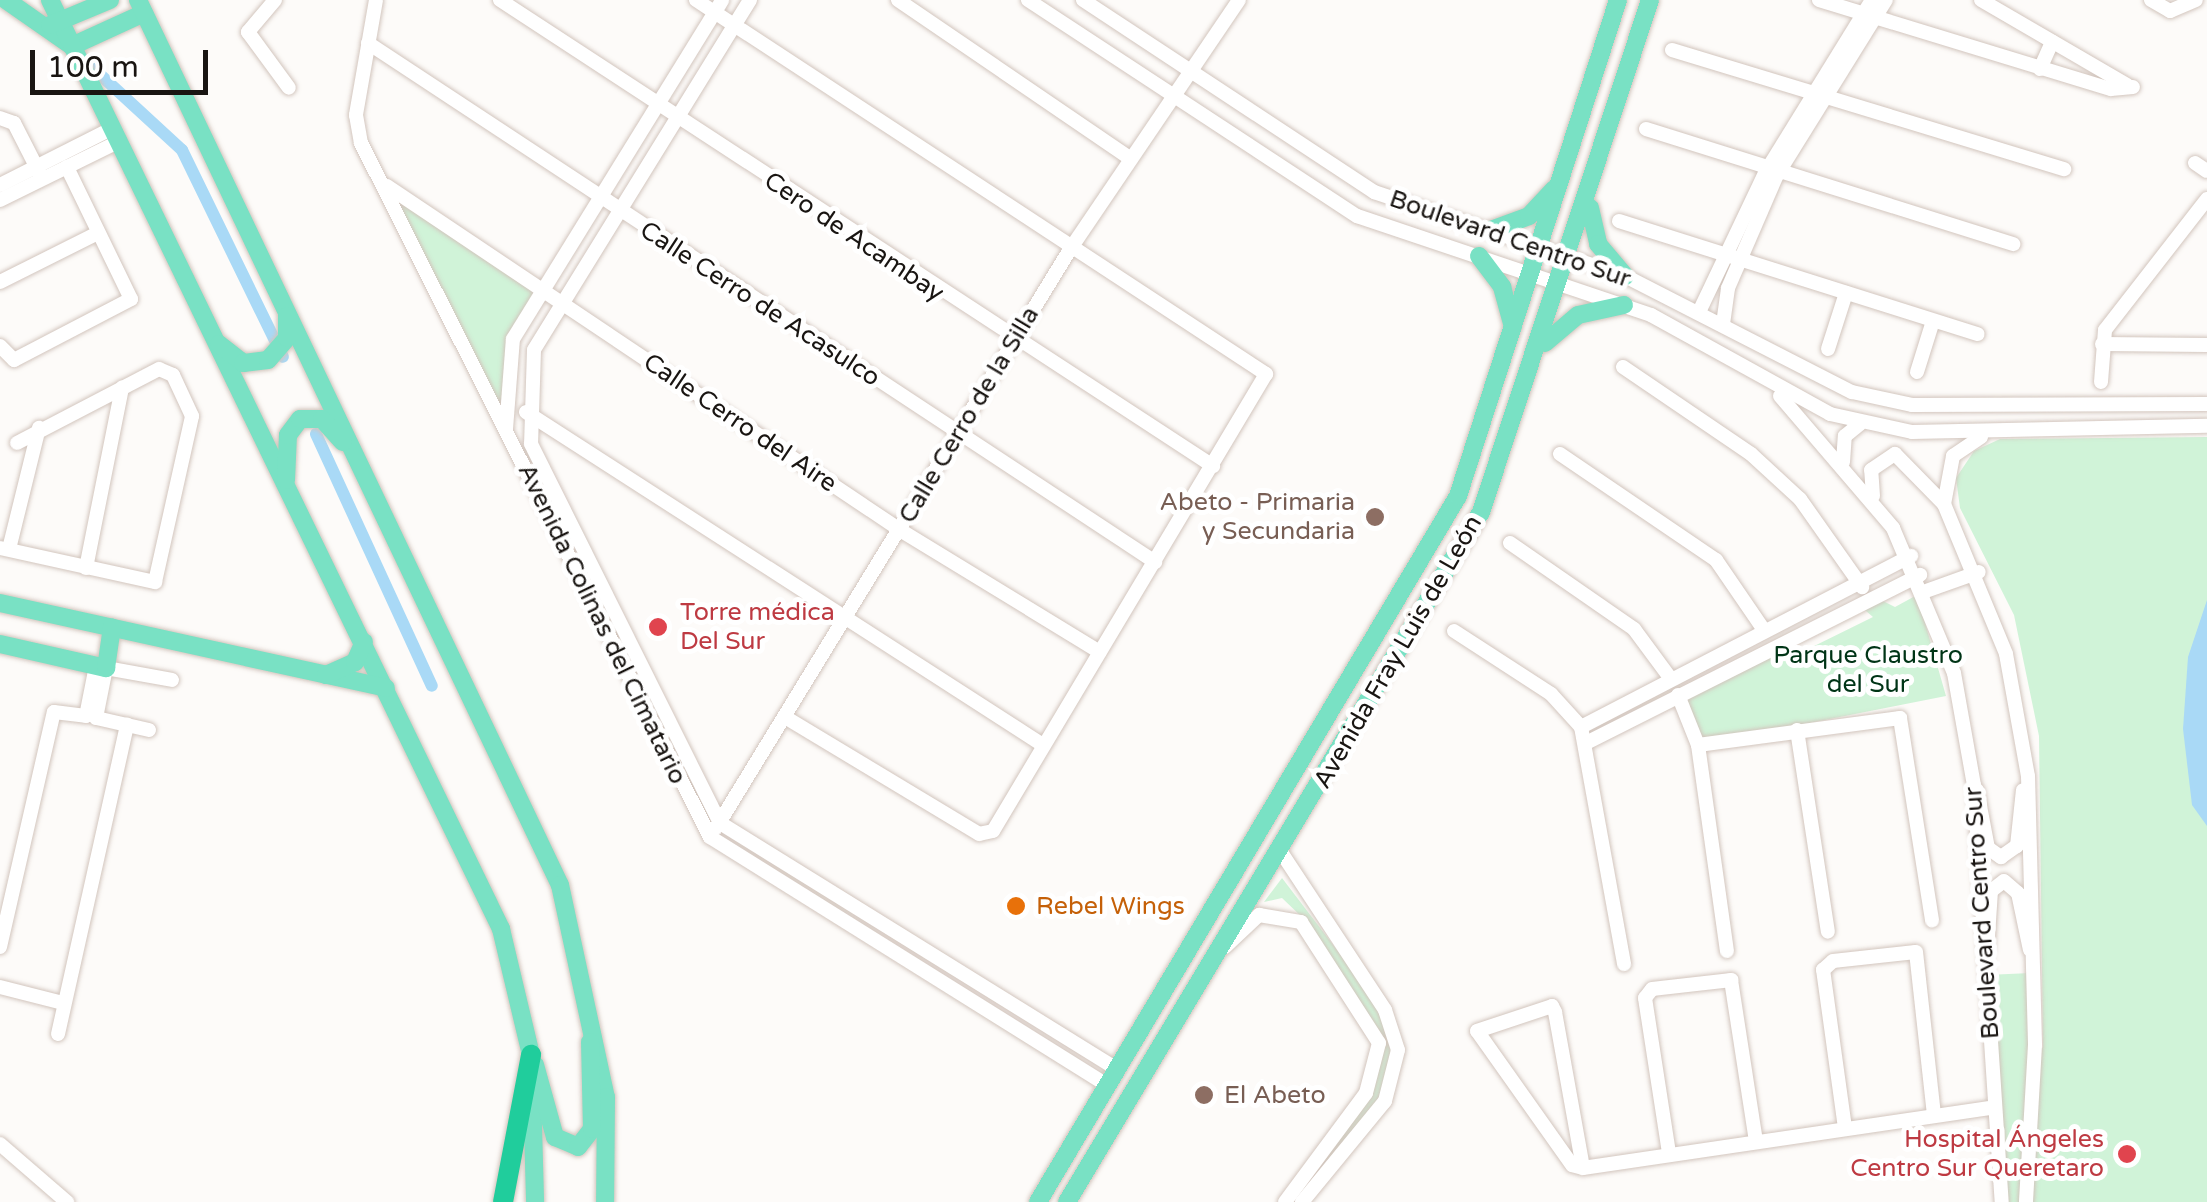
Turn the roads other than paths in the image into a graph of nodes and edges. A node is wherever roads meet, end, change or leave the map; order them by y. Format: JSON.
{"nodes":[{"id":1,"x":6,"y":0,"type":"edge"},
{"id":2,"x":50,"y":0,"type":"edge"},
{"id":3,"x":110,"y":0,"type":"edge"},
{"id":4,"x":275,"y":0,"type":"edge"},
{"id":5,"x":376,"y":0,"type":"edge"},
{"id":6,"x":500,"y":0,"type":"edge"},
{"id":7,"x":696,"y":0,"type":"edge"},
{"id":8,"x":750,"y":0,"type":"edge"},
{"id":9,"x":898,"y":0,"type":"edge"},
{"id":10,"x":1028,"y":0,"type":"edge"},
{"id":11,"x":1083,"y":0,"type":"edge"},
{"id":12,"x":1239,"y":0,"type":"edge"},
{"id":13,"x":1618,"y":0,"type":"edge"},
{"id":14,"x":1650,"y":0,"type":"edge"},
{"id":15,"x":1818,"y":0,"type":"edge"},
{"id":16,"x":1872,"y":0,"type":"edge"},
{"id":17,"x":1886,"y":0,"type":"edge"},
{"id":18,"x":1981,"y":0,"type":"edge"},
{"id":19,"x":2151,"y":0,"type":"edge"},
{"id":20,"x":2196,"y":0,"type":"edge"},
{"id":21,"x":141,"y":6,"type":"edge"},
{"id":22,"x":718,"y":6,"type":"edge"},
{"id":23,"x":1869,"y":18,"type":"junction"},
{"id":24,"x":52,"y":24,"type":"junction"},
{"id":25,"x":734,"y":25,"type":"junction"},
{"id":26,"x":2052,"y":42,"type":"junction"},
{"id":27,"x":368,"y":43,"type":"junction"},
{"id":28,"x":72,"y":46,"type":"junction"},
{"id":29,"x":1672,"y":50,"type":"dead end"},
{"id":30,"x":2040,"y":69,"type":"junction"},
{"id":31,"x":1190,"y":72,"type":"junction"},
{"id":32,"x":289,"y":88,"type":"dead end"},
{"id":33,"x":1827,"y":93,"type":"junction"},
{"id":34,"x":1172,"y":97,"type":"junction"},
{"id":35,"x":656,"y":104,"type":"junction"},
{"id":36,"x":676,"y":117,"type":"junction"},
{"id":37,"x":0,"y":118,"type":"edge"},
{"id":38,"x":1646,"y":129,"type":"dead end"},
{"id":39,"x":113,"y":136,"type":"junction"},
{"id":40,"x":1130,"y":158,"type":"junction"},
{"id":41,"x":66,"y":167,"type":"junction"},
{"id":42,"x":2064,"y":168,"type":"dead end"},
{"id":43,"x":1565,"y":172,"type":"junction"},
{"id":44,"x":39,"y":173,"type":"junction"},
{"id":45,"x":1771,"y":174,"type":"junction"},
{"id":46,"x":1594,"y":183,"type":"junction"},
{"id":47,"x":0,"y":185,"type":"edge"},
{"id":48,"x":386,"y":186,"type":"junction"},
{"id":49,"x":598,"y":197,"type":"junction"},
{"id":50,"x":2207,"y":199,"type":"edge"},
{"id":51,"x":0,"y":200,"type":"edge"},
{"id":52,"x":617,"y":210,"type":"junction"},
{"id":53,"x":1618,"y":221,"type":"dead end"},
{"id":54,"x":1490,"y":230,"type":"junction"},
{"id":55,"x":98,"y":233,"type":"junction"},
{"id":56,"x":2013,"y":244,"type":"dead end"},
{"id":57,"x":1542,"y":247,"type":"junction"},
{"id":58,"x":1070,"y":251,"type":"junction"},
{"id":59,"x":1734,"y":254,"type":"junction"},
{"id":60,"x":1480,"y":256,"type":"junction"},
{"id":61,"x":1571,"y":256,"type":"junction"},
{"id":62,"x":1534,"y":271,"type":"junction"},
{"id":63,"x":1626,"y":276,"type":"junction"},
{"id":64,"x":1563,"y":280,"type":"junction"},
{"id":65,"x":0,"y":282,"type":"edge"},
{"id":66,"x":540,"y":290,"type":"junction"},
{"id":67,"x":1846,"y":294,"type":"junction"},
{"id":68,"x":559,"y":302,"type":"junction"},
{"id":69,"x":1624,"y":306,"type":"junction"},
{"id":70,"x":288,"y":312,"type":"junction"},
{"id":71,"x":1699,"y":312,"type":"junction"},
{"id":72,"x":1933,"y":321,"type":"junction"},
{"id":73,"x":1723,"y":324,"type":"junction"},
{"id":74,"x":208,"y":332,"type":"junction"},
{"id":75,"x":1514,"y":333,"type":"junction"},
{"id":76,"x":1978,"y":334,"type":"dead end"},
{"id":77,"x":1012,"y":343,"type":"junction"},
{"id":78,"x":2102,"y":344,"type":"junction"},
{"id":79,"x":0,"y":346,"type":"edge"},
{"id":80,"x":2207,"y":346,"type":"edge"},
{"id":81,"x":1541,"y":347,"type":"junction"},
{"id":82,"x":1828,"y":349,"type":"dead end"},
{"id":83,"x":1623,"y":367,"type":"dead end"},
{"id":84,"x":1917,"y":372,"type":"dead end"},
{"id":85,"x":2101,"y":382,"type":"dead end"},
{"id":86,"x":1772,"y":385,"type":"junction"},
{"id":87,"x":122,"y":388,"type":"junction"},
{"id":88,"x":2207,"y":404,"type":"edge"},
{"id":89,"x":526,"y":412,"type":"junction"},
{"id":90,"x":1860,"y":424,"type":"junction"},
{"id":91,"x":2207,"y":426,"type":"edge"},
{"id":92,"x":39,"y":428,"type":"junction"},
{"id":93,"x":1996,"y":432,"type":"junction"},
{"id":94,"x":506,"y":434,"type":"junction"},
{"id":95,"x":958,"y":435,"type":"junction"},
{"id":96,"x":16,"y":443,"type":"dead end"},
{"id":97,"x":1560,"y":454,"type":"dead end"},
{"id":98,"x":1843,"y":462,"type":"junction"},
{"id":99,"x":1213,"y":466,"type":"junction"},
{"id":100,"x":373,"y":483,"type":"junction"},
{"id":101,"x":287,"y":490,"type":"junction"},
{"id":102,"x":1874,"y":500,"type":"junction"},
{"id":103,"x":1944,"y":504,"type":"junction"},
{"id":104,"x":900,"y":530,"type":"junction"},
{"id":105,"x":1510,"y":543,"type":"dead end"},
{"id":106,"x":4,"y":549,"type":"edge"},
{"id":107,"x":1911,"y":556,"type":"junction"},
{"id":108,"x":1155,"y":562,"type":"junction"},
{"id":109,"x":86,"y":568,"type":"junction"},
{"id":110,"x":1979,"y":572,"type":"junction"},
{"id":111,"x":1920,"y":575,"type":"junction"},
{"id":112,"x":1860,"y":582,"type":"junction"},
{"id":113,"x":1926,"y":591,"type":"junction"},
{"id":114,"x":1867,"y":600,"type":"junction"},
{"id":115,"x":0,"y":602,"type":"edge"},
{"id":116,"x":843,"y":622,"type":"junction"},
{"id":117,"x":112,"y":627,"type":"junction"},
{"id":118,"x":1764,"y":630,"type":"junction"},
{"id":119,"x":1454,"y":631,"type":"dead end"},
{"id":120,"x":364,"y":642,"type":"junction"},
{"id":121,"x":0,"y":644,"type":"edge"},
{"id":122,"x":1100,"y":652,"type":"junction"},
{"id":123,"x":1713,"y":656,"type":"junction"},
{"id":124,"x":101,"y":667,"type":"junction"},
{"id":125,"x":1723,"y":673,"type":"junction"},
{"id":126,"x":326,"y":675,"type":"junction"},
{"id":127,"x":1671,"y":679,"type":"junction"},
{"id":128,"x":172,"y":680,"type":"dead end"},
{"id":129,"x":386,"y":688,"type":"junction"},
{"id":130,"x":657,"y":691,"type":"junction"},
{"id":131,"x":1678,"y":695,"type":"junction"},
{"id":132,"x":642,"y":699,"type":"junction"},
{"id":133,"x":91,"y":717,"type":"junction"},
{"id":134,"x":785,"y":717,"type":"junction"},
{"id":135,"x":127,"y":725,"type":"junction"},
{"id":136,"x":1581,"y":727,"type":"junction"},
{"id":137,"x":149,"y":730,"type":"dead end"},
{"id":138,"x":1797,"y":730,"type":"junction"},
{"id":139,"x":1588,"y":742,"type":"junction"},
{"id":140,"x":1698,"y":744,"type":"junction"},
{"id":141,"x":1044,"y":745,"type":"junction"},
{"id":142,"x":2028,"y":776,"type":"junction"},
{"id":143,"x":1974,"y":786,"type":"junction"},
{"id":144,"x":720,"y":823,"type":"junction"},
{"id":145,"x":710,"y":836,"type":"junction"},
{"id":146,"x":1281,"y":852,"type":"junction"},
{"id":147,"x":1932,"y":920,"type":"dead end"},
{"id":148,"x":1828,"y":932,"type":"dead end"},
{"id":149,"x":0,"y":947,"type":"edge"},
{"id":150,"x":1727,"y":950,"type":"dead end"},
{"id":151,"x":2031,"y":950,"type":"junction"},
{"id":152,"x":1221,"y":951,"type":"junction"},
{"id":153,"x":1984,"y":956,"type":"junction"},
{"id":154,"x":1624,"y":964,"type":"dead end"},
{"id":155,"x":0,"y":987,"type":"edge"},
{"id":156,"x":63,"y":1003,"type":"junction"},
{"id":157,"x":595,"y":1020,"type":"junction"},
{"id":158,"x":58,"y":1034,"type":"dead end"},
{"id":159,"x":531,"y":1055,"type":"junction"},
{"id":160,"x":1116,"y":1068,"type":"junction"},
{"id":161,"x":1106,"y":1085,"type":"junction"},
{"id":162,"x":1994,"y":1106,"type":"junction"},
{"id":163,"x":1934,"y":1115,"type":"junction"},
{"id":164,"x":1844,"y":1128,"type":"junction"},
{"id":165,"x":1756,"y":1141,"type":"junction"},
{"id":166,"x":0,"y":1144,"type":"edge"},
{"id":167,"x":1669,"y":1153,"type":"junction"},
{"id":168,"x":1583,"y":1168,"type":"junction"},
{"id":169,"x":1056,"y":1171,"type":"junction"},
{"id":170,"x":1078,"y":1185,"type":"junction"},
{"id":171,"x":67,"y":1202,"type":"edge"},
{"id":172,"x":503,"y":1202,"type":"edge"},
{"id":173,"x":535,"y":1202,"type":"edge"},
{"id":174,"x":605,"y":1202,"type":"edge"},
{"id":175,"x":1038,"y":1202,"type":"edge"},
{"id":176,"x":1067,"y":1202,"type":"edge"},
{"id":177,"x":1284,"y":1202,"type":"edge"},
{"id":178,"x":1302,"y":1202,"type":"edge"},
{"id":179,"x":2002,"y":1202,"type":"edge"},
{"id":180,"x":2026,"y":1202,"type":"edge"}],
"edges":[{"from":1,"to":24,"type":"main road"},
{"from":2,"to":24,"type":"main road"},
{"from":3,"to":24,"type":"main road"},
{"from":4,"to":32,"type":"street"},
{"from":5,"to":27,"type":"street"},
{"from":6,"to":35,"type":"street","name":"Cero de Acambay"},
{"from":7,"to":22,"type":"street"},
{"from":8,"to":25,"type":"street","name":"Avenida Colinas del Cimatario"},
{"from":9,"to":40,"type":"street"},
{"from":10,"to":34,"type":"street","name":"Boulevard Centro Sur"},
{"from":11,"to":31,"type":"street","name":"Boulevard Centro Sur"},
{"from":12,"to":31,"type":"street","name":"Calle Cerro de la Silla"},
{"from":13,"to":43,"type":"main road","name":"Avenida Fray Luis de León"},
{"from":14,"to":46,"type":"main road","name":"Avenida Fray Luis de León"},
{"from":15,"to":23,"type":"street"},
{"from":16,"to":23,"type":"street"},
{"from":17,"to":23,"type":"street"},
{"from":18,"to":26,"type":"street"},
{"from":19,"to":20,"type":"street"},
{"from":21,"to":28,"type":"main road"},
{"from":21,"to":70,"type":"main road"},
{"from":22,"to":25,"type":"street"},
{"from":22,"to":35,"type":"street","name":"Avenida Colinas del Cimatario"},
{"from":23,"to":30,"type":"street"},
{"from":23,"to":33,"type":"street"},
{"from":24,"to":28,"type":"main road"},
{"from":25,"to":36,"type":"street","name":"Avenida Colinas del Cimatario"},
{"from":25,"to":58,"type":"street"},
{"from":26,"to":30,"type":"street"},
{"from":26,"to":30,"type":"street"},
{"from":27,"to":48,"type":"street"},
{"from":27,"to":49,"type":"street","name":"Calle Cerro de Acasulco"},
{"from":28,"to":39,"type":"main road"},
{"from":29,"to":33,"type":"street"},
{"from":31,"to":34,"type":"street","name":"Calle Cerro de la Silla"},
{"from":31,"to":54,"type":"street","name":"Boulevard Centro Sur"},
{"from":33,"to":42,"type":"street"},
{"from":33,"to":45,"type":"street"},
{"from":34,"to":40,"type":"street","name":"Calle Cerro de la Silla"},
{"from":34,"to":60,"type":"street","name":"Boulevard Centro Sur"},
{"from":35,"to":36,"type":"street","name":"Cero de Acambay"},
{"from":35,"to":49,"type":"street","name":"Avenida Colinas del Cimatario"},
{"from":36,"to":52,"type":"street","name":"Avenida Colinas del Cimatario"},
{"from":36,"to":77,"type":"street","name":"Cero de Acambay"},
{"from":37,"to":44,"type":"street"},
{"from":38,"to":45,"type":"street"},
{"from":39,"to":41,"type":"street"},
{"from":39,"to":44,"type":"street"},
{"from":39,"to":74,"type":"main road"},
{"from":40,"to":58,"type":"street","name":"Calle Cerro de la Silla"},
{"from":41,"to":44,"type":"street"},
{"from":41,"to":55,"type":"street"},
{"from":43,"to":54,"type":"main road"},
{"from":43,"to":57,"type":"main road","name":"Avenida Fray Luis de León"},
{"from":44,"to":47,"type":"street"},
{"from":44,"to":51,"type":"street"},
{"from":45,"to":56,"type":"street"},
{"from":45,"to":59,"type":"street"},
{"from":46,"to":61,"type":"main road","name":"Avenida Fray Luis de León"},
{"from":46,"to":63,"type":"main road"},
{"from":48,"to":66,"type":"street","name":"Calle Cerro del Aire"},
{"from":48,"to":94,"type":"street"},
{"from":49,"to":52,"type":"street","name":"Calle Cerro de Acasulco"},
{"from":49,"to":66,"type":"street","name":"Avenida Colinas del Cimatario"},
{"from":50,"to":78,"type":"street"},
{"from":52,"to":68,"type":"street","name":"Avenida Colinas del Cimatario"},
{"from":52,"to":95,"type":"street","name":"Calle Cerro de Acasulco"},
{"from":53,"to":59,"type":"street"},
{"from":54,"to":57,"type":"street","name":"Boulevard Centro Sur"},
{"from":55,"to":65,"type":"street"},
{"from":55,"to":79,"type":"street"},
{"from":57,"to":61,"type":"street","name":"Boulevard Centro Sur"},
{"from":57,"to":62,"type":"main road","name":"Avenida Fray Luis de León"},
{"from":58,"to":77,"type":"street","name":"Calle Cerro de la Silla"},
{"from":58,"to":99,"type":"street"},
{"from":59,"to":67,"type":"street"},
{"from":59,"to":71,"type":"street"},
{"from":59,"to":73,"type":"street"},
{"from":60,"to":62,"type":"street","name":"Boulevard Centro Sur"},
{"from":60,"to":75,"type":"main road"},
{"from":61,"to":63,"type":"street","name":"Boulevard Centro Sur"},
{"from":61,"to":64,"type":"main road","name":"Avenida Fray Luis de León"},
{"from":62,"to":64,"type":"street","name":"Boulevard Centro Sur"},
{"from":62,"to":75,"type":"main road","name":"Avenida Fray Luis de León"},
{"from":63,"to":71,"type":"street","name":"Boulevard Centro Sur"},
{"from":64,"to":69,"type":"street","name":"Boulevard Centro Sur"},
{"from":64,"to":81,"type":"main road","name":"Avenida Fray Luis de León"},
{"from":66,"to":68,"type":"street","name":"Calle Cerro del Aire"},
{"from":66,"to":94,"type":"street","name":"Avenida Colinas del Cimatario"},
{"from":67,"to":72,"type":"street"},
{"from":67,"to":82,"type":"street"},
{"from":68,"to":89,"type":"street","name":"Avenida Colinas del Cimatario"},
{"from":68,"to":104,"type":"street","name":"Calle Cerro del Aire"},
{"from":69,"to":81,"type":"main road"},
{"from":69,"to":86,"type":"street","name":"Boulevard Centro Sur"},
{"from":70,"to":74,"type":"main road"},
{"from":70,"to":100,"type":"main road"},
{"from":71,"to":73,"type":"street","name":"Boulevard Centro Sur"},
{"from":72,"to":76,"type":"street"},
{"from":72,"to":84,"type":"street"},
{"from":73,"to":88,"type":"street","name":"Boulevard Centro Sur"},
{"from":74,"to":101,"type":"main road"},
{"from":75,"to":160,"type":"main road","name":"Avenida Fray Luis de León"},
{"from":77,"to":95,"type":"street","name":"Calle Cerro de la Silla"},
{"from":77,"to":99,"type":"street","name":"Cero de Acambay"},
{"from":78,"to":80,"type":"street"},
{"from":78,"to":85,"type":"street"},
{"from":81,"to":146,"type":"main road","name":"Avenida Fray Luis de León"},
{"from":83,"to":112,"type":"street"},
{"from":86,"to":90,"type":"street","name":"Boulevard Centro Sur"},
{"from":86,"to":98,"type":"street","name":"Boulevard Centro Sur"},
{"from":87,"to":92,"type":"street"},
{"from":87,"to":109,"type":"street"},
{"from":87,"to":109,"type":"street"},
{"from":89,"to":116,"type":"street"},
{"from":89,"to":130,"type":"street","name":"Avenida Colinas del Cimatario"},
{"from":90,"to":93,"type":"street","name":"Boulevard Centro Sur"},
{"from":90,"to":98,"type":"street"},
{"from":91,"to":93,"type":"street","name":"Boulevard Centro Sur"},
{"from":92,"to":96,"type":"street"},
{"from":92,"to":106,"type":"street"},
{"from":93,"to":103,"type":"street","name":"Boulevard Centro Sur"},
{"from":94,"to":132,"type":"street","name":"Avenida Colinas del Cimatario"},
{"from":95,"to":104,"type":"street","name":"Calle Cerro de la Silla"},
{"from":95,"to":108,"type":"street","name":"Calle Cerro de Acasulco"},
{"from":97,"to":118,"type":"street"},
{"from":98,"to":102,"type":"street","name":"Boulevard Centro Sur"},
{"from":99,"to":108,"type":"street"},
{"from":100,"to":101,"type":"main road"},
{"from":100,"to":157,"type":"main road"},
{"from":101,"to":120,"type":"main road"},
{"from":102,"to":103,"type":"street"},
{"from":102,"to":107,"type":"street","name":"Boulevard Centro Sur"},
{"from":103,"to":110,"type":"street","name":"Boulevard Centro Sur"},
{"from":104,"to":116,"type":"street","name":"Calle Cerro de la Silla"},
{"from":104,"to":122,"type":"street","name":"Calle Cerro del Aire"},
{"from":105,"to":127,"type":"street"},
{"from":106,"to":109,"type":"street"},
{"from":107,"to":111,"type":"street","name":"Boulevard Centro Sur"},
{"from":107,"to":112,"type":"street"},
{"from":108,"to":122,"type":"street"},
{"from":110,"to":113,"type":"street"},
{"from":110,"to":142,"type":"street","name":"Boulevard Centro Sur"},
{"from":111,"to":113,"type":"street","name":"Boulevard Centro Sur"},
{"from":111,"to":114,"type":"street"},
{"from":112,"to":114,"type":"street"},
{"from":112,"to":118,"type":"street"},
{"from":113,"to":143,"type":"street","name":"Boulevard Centro Sur"},
{"from":114,"to":125,"type":"street"},
{"from":115,"to":117,"type":"main road"},
{"from":116,"to":134,"type":"street","name":"Calle Cerro de la Silla"},
{"from":116,"to":141,"type":"street"},
{"from":117,"to":124,"type":"main road"},
{"from":117,"to":126,"type":"main road"},
{"from":118,"to":123,"type":"street"},
{"from":119,"to":136,"type":"street"},
{"from":120,"to":126,"type":"main road"},
{"from":120,"to":129,"type":"main road"},
{"from":121,"to":124,"type":"main road"},
{"from":122,"to":141,"type":"street"},
{"from":123,"to":125,"type":"street"},
{"from":123,"to":127,"type":"street"},
{"from":124,"to":128,"type":"street"},
{"from":124,"to":133,"type":"street"},
{"from":125,"to":131,"type":"street"},
{"from":126,"to":129,"type":"main road"},
{"from":127,"to":136,"type":"street"},
{"from":129,"to":159,"type":"main road"},
{"from":130,"to":132,"type":"street"},
{"from":130,"to":144,"type":"street","name":"Avenida Colinas del Cimatario"},
{"from":131,"to":139,"type":"street"},
{"from":131,"to":140,"type":"street"},
{"from":132,"to":145,"type":"street","name":"Avenida Colinas del Cimatario"},
{"from":133,"to":135,"type":"street"},
{"from":133,"to":149,"type":"street"},
{"from":134,"to":141,"type":"street"},
{"from":134,"to":144,"type":"street","name":"Calle Cerro de la Silla"},
{"from":135,"to":137,"type":"street"},
{"from":135,"to":156,"type":"street"},
{"from":136,"to":139,"type":"street"},
{"from":138,"to":140,"type":"street"},
{"from":138,"to":147,"type":"street"},
{"from":138,"to":148,"type":"street"},
{"from":139,"to":154,"type":"street"},
{"from":140,"to":150,"type":"street"},
{"from":142,"to":143,"type":"street"},
{"from":142,"to":151,"type":"street","name":"Boulevard Centro Sur"},
{"from":143,"to":153,"type":"street","name":"Boulevard Centro Sur"},
{"from":144,"to":145,"type":"street","name":"Calle Cerro de la Silla"},
{"from":144,"to":160,"type":"street"},
{"from":145,"to":161,"type":"street"},
{"from":146,"to":152,"type":"main road","name":"Avenida Fray Luis de León"},
{"from":146,"to":178,"type":"street"},
{"from":151,"to":153,"type":"street"},
{"from":151,"to":180,"type":"street","name":"Boulevard Centro Sur"},
{"from":152,"to":170,"type":"main road","name":"Avenida Fray Luis de León"},
{"from":152,"to":177,"type":"street"},
{"from":153,"to":162,"type":"street","name":"Boulevard Centro Sur"},
{"from":155,"to":156,"type":"street"},
{"from":156,"to":158,"type":"street"},
{"from":157,"to":159,"type":"main road"},
{"from":157,"to":174,"type":"main road"},
{"from":159,"to":172,"type":"highway"},
{"from":159,"to":173,"type":"main road"},
{"from":160,"to":161,"type":"main road","name":"Avenida Fray Luis de León"},
{"from":161,"to":169,"type":"main road","name":"Avenida Fray Luis de León"},
{"from":162,"to":163,"type":"street"},
{"from":162,"to":179,"type":"street","name":"Boulevard Centro Sur"},
{"from":163,"to":164,"type":"street"},
{"from":163,"to":164,"type":"street"},
{"from":164,"to":165,"type":"street"},
{"from":165,"to":167,"type":"street"},
{"from":165,"to":167,"type":"street"},
{"from":166,"to":171,"type":"street"},
{"from":167,"to":168,"type":"street"},
{"from":168,"to":168,"type":"street"},
{"from":169,"to":170,"type":"main road"},
{"from":169,"to":175,"type":"main road","name":"Avenida Fray Luis de León"},
{"from":170,"to":176,"type":"main road","name":"Avenida Fray Luis de León"}]}
